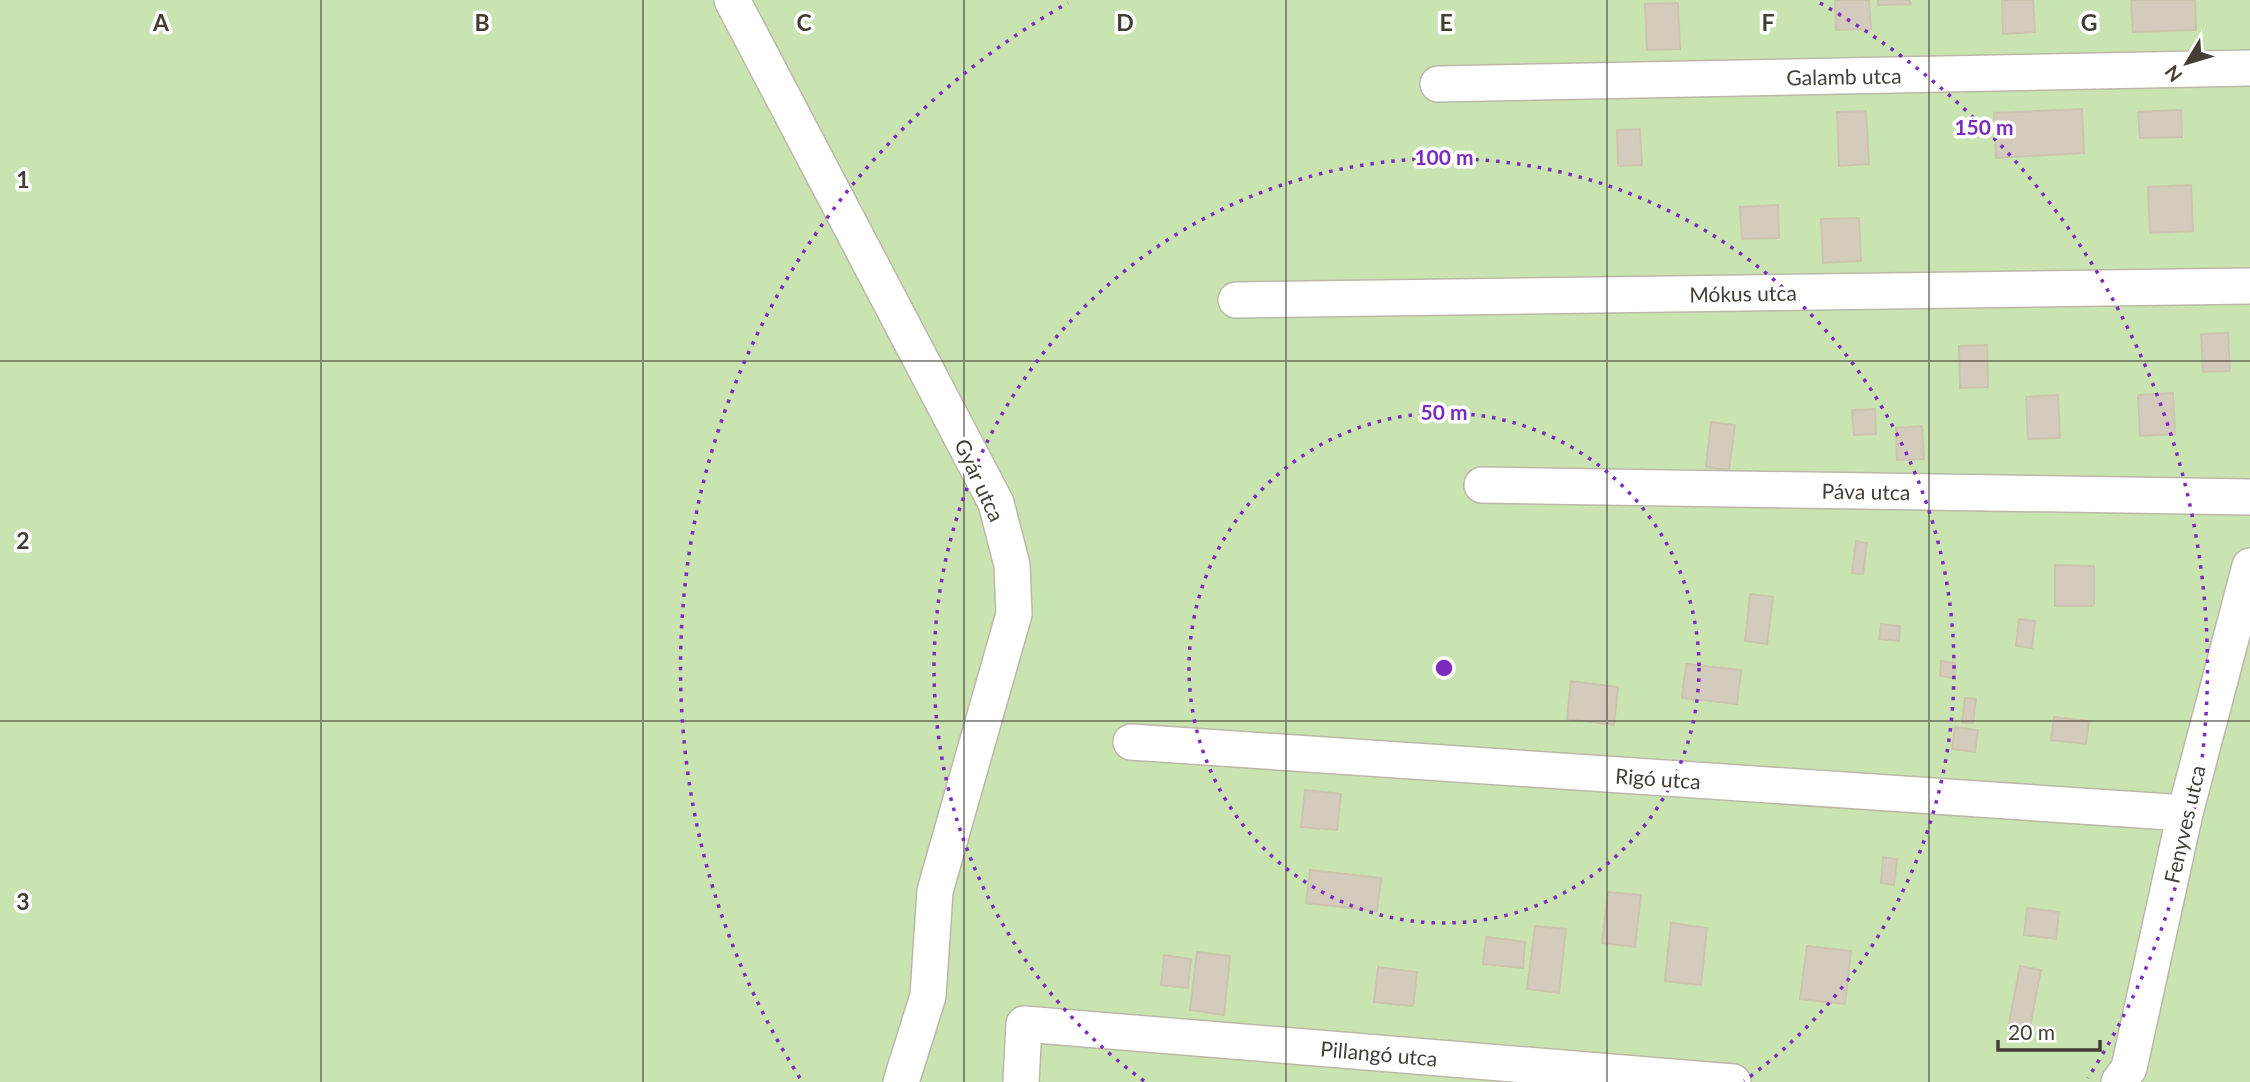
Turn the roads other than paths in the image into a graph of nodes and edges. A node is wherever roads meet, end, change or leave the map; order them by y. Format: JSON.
{"nodes":[{"id":1,"x":732,"y":0,"type":"edge"},
{"id":2,"x":2250,"y":68,"type":"edge"},
{"id":3,"x":1438,"y":85,"type":"dead end"},
{"id":4,"x":2250,"y":286,"type":"edge"},
{"id":5,"x":1236,"y":300,"type":"dead end"},
{"id":6,"x":1482,"y":485,"type":"dead end"},
{"id":7,"x":2250,"y":497,"type":"edge"},
{"id":8,"x":2250,"y":566,"type":"edge"},
{"id":9,"x":1131,"y":742,"type":"dead end"},
{"id":10,"x":2185,"y":813,"type":"junction"},
{"id":11,"x":901,"y":1082,"type":"edge"},
{"id":12,"x":1021,"y":1082,"type":"edge"},
{"id":13,"x":1733,"y":1082,"type":"edge"},
{"id":14,"x":2119,"y":1082,"type":"edge"}],
"edges":[{"from":1,"to":11,"type":"street","name":"Gyár utca"},
{"from":2,"to":3,"type":"street","name":"Galamb utca"},
{"from":4,"to":5,"type":"street","name":"Mókus utca"},
{"from":6,"to":7,"type":"street","name":"Páva utca"},
{"from":8,"to":10,"type":"street","name":"Fenyves utca"},
{"from":9,"to":10,"type":"street","name":"Rigó utca"},
{"from":10,"to":14,"type":"street","name":"Fenyves utca"},
{"from":12,"to":13,"type":"street","name":"Pillangó utca"}]}
